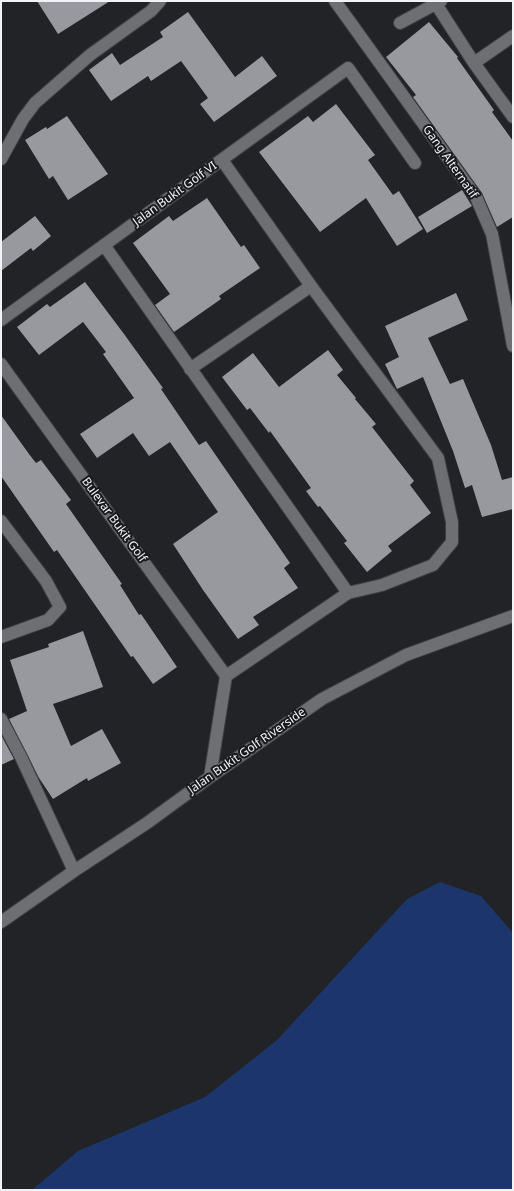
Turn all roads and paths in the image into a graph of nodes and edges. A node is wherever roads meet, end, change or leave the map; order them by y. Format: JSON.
{"nodes":[{"id":1,"x":160,"y":1,"type":"edge"},
{"id":2,"x":335,"y":1,"type":"edge"},
{"id":3,"x":438,"y":2,"type":"edge"},
{"id":4,"x":400,"y":23,"type":"dead end"},
{"id":5,"x":513,"y":36,"type":"edge"},
{"id":6,"x":474,"y":63,"type":"junction"},
{"id":7,"x":513,"y":117,"type":"edge"},
{"id":8,"x":1,"y":159,"type":"edge"},
{"id":9,"x":222,"y":160,"type":"junction"},
{"id":10,"x":415,"y":163,"type":"dead end"},
{"id":11,"x":104,"y":246,"type":"junction"},
{"id":12,"x":311,"y":286,"type":"junction"},
{"id":13,"x":1,"y":320,"type":"edge"},
{"id":14,"x":513,"y":346,"type":"edge"},
{"id":15,"x":1,"y":364,"type":"edge"},
{"id":16,"x":190,"y":369,"type":"junction"},
{"id":17,"x":1,"y":520,"type":"edge"},
{"id":18,"x":348,"y":593,"type":"junction"},
{"id":19,"x":513,"y":616,"type":"edge"},
{"id":20,"x":1,"y":637,"type":"edge"},
{"id":21,"x":226,"y":676,"type":"junction"},
{"id":22,"x":1,"y":719,"type":"edge"},
{"id":23,"x":210,"y":776,"type":"junction"},
{"id":24,"x":74,"y":871,"type":"junction"},
{"id":25,"x":1,"y":922,"type":"edge"}],
"edges":[{"from":1,"to":8,"type":"street"},
{"from":2,"to":14,"type":"street","name":"Gang Alternatif"},
{"from":3,"to":4,"type":"street"},
{"from":3,"to":6,"type":"street"},
{"from":5,"to":6,"type":"street"},
{"from":6,"to":7,"type":"street"},
{"from":9,"to":10,"type":"street","name":"Jalan Bukit Golf VI"},
{"from":9,"to":11,"type":"street","name":"Jalan Bukit Golf VI"},
{"from":9,"to":12,"type":"street"},
{"from":11,"to":13,"type":"street","name":"Jalan Bukit Golf VI"},
{"from":11,"to":16,"type":"street"},
{"from":12,"to":16,"type":"street"},
{"from":12,"to":18,"type":"street"},
{"from":15,"to":21,"type":"street","name":"Bulevar Bukit Golf"},
{"from":16,"to":18,"type":"street"},
{"from":17,"to":20,"type":"street"},
{"from":18,"to":21,"type":"street"},
{"from":19,"to":23,"type":"street","name":"Jalan Bukit Golf Riverside"},
{"from":21,"to":23,"type":"street"},
{"from":22,"to":24,"type":"street"},
{"from":23,"to":24,"type":"street","name":"Jalan Bukit Golf Riverside"},
{"from":24,"to":25,"type":"street","name":"Jalan Bukit Golf Riverside"}]}
